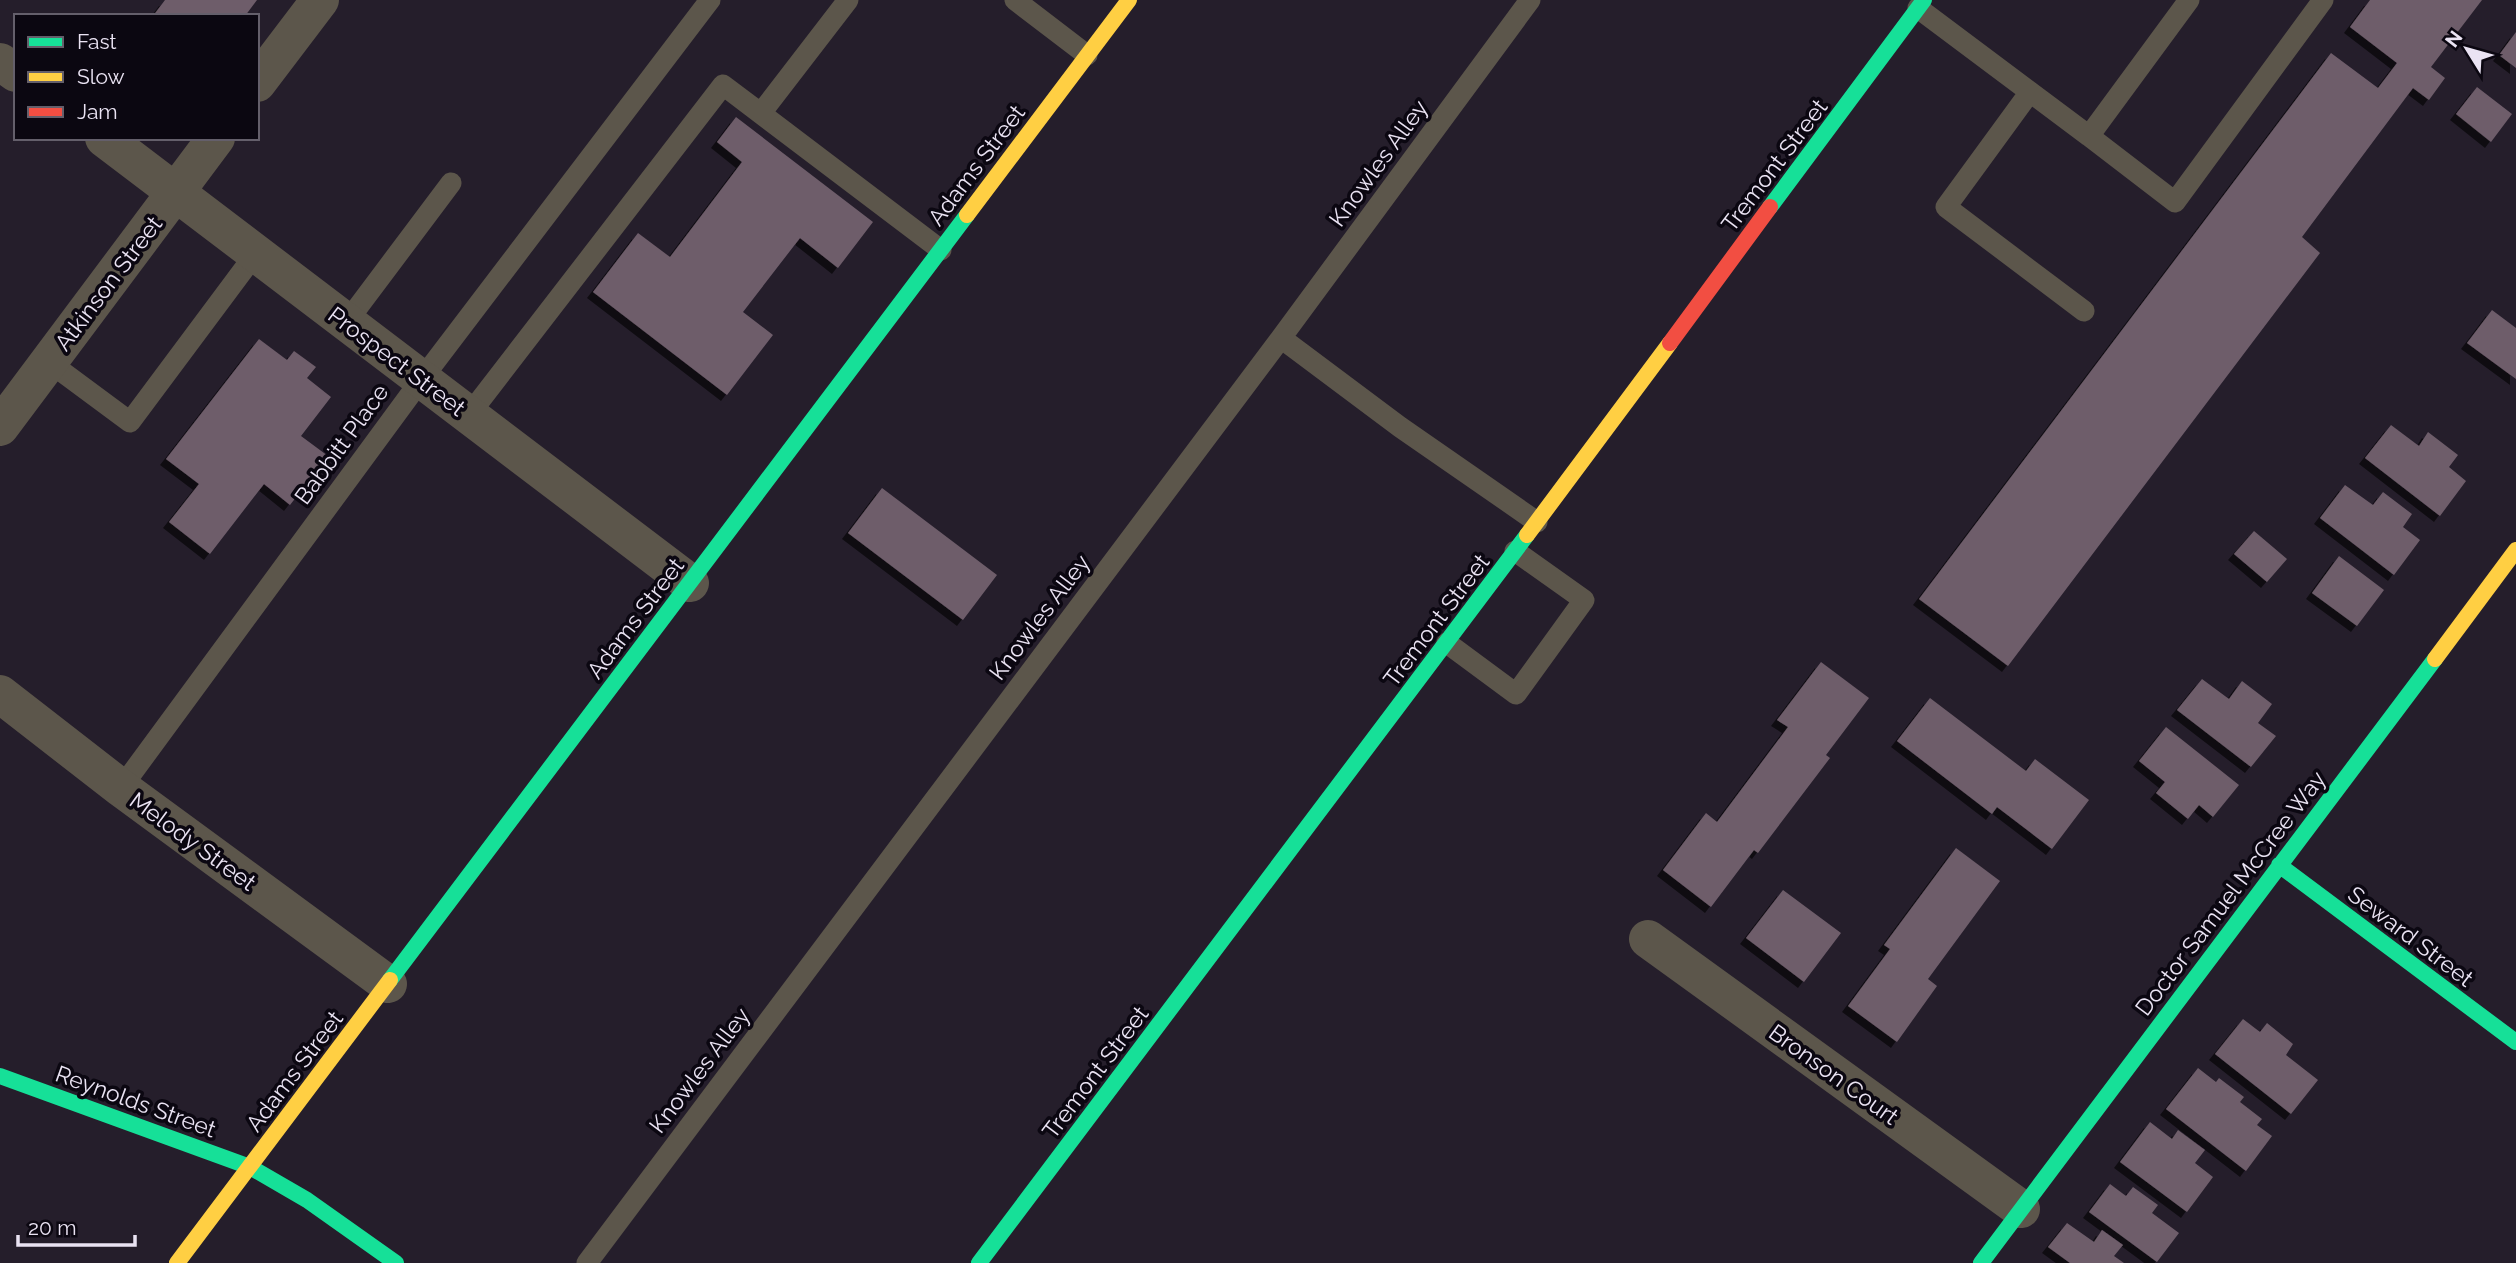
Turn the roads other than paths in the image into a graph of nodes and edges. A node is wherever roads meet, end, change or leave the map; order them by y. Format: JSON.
{"nodes":[{"id":1,"x":320,"y":0,"type":"edge"},
{"id":2,"x":710,"y":0,"type":"edge"},
{"id":3,"x":848,"y":0,"type":"edge"},
{"id":4,"x":1015,"y":0,"type":"edge"},
{"id":5,"x":1129,"y":0,"type":"edge"},
{"id":6,"x":1530,"y":0,"type":"edge"},
{"id":7,"x":2189,"y":0,"type":"edge"},
{"id":8,"x":2323,"y":0,"type":"edge"},
{"id":9,"x":1921,"y":4,"type":"edge"},
{"id":10,"x":1087,"y":55,"type":"junction"},
{"id":11,"x":259,"y":80,"type":"edge"},
{"id":12,"x":2030,"y":92,"type":"junction"},
{"id":13,"x":761,"y":113,"type":"junction"},
{"id":14,"x":2089,"y":136,"type":"junction"},
{"id":15,"x":107,"y":140,"type":"edge"},
{"id":16,"x":214,"y":140,"type":"edge"},
{"id":17,"x":450,"y":183,"type":"dead end"},
{"id":18,"x":176,"y":191,"type":"junction"},
{"id":19,"x":940,"y":250,"type":"junction"},
{"id":20,"x":256,"y":253,"type":"junction"},
{"id":21,"x":2084,"y":311,"type":"dead end"},
{"id":22,"x":346,"y":323,"type":"junction"},
{"id":23,"x":1282,"y":338,"type":"junction"},
{"id":24,"x":49,"y":362,"type":"junction"},
{"id":25,"x":421,"y":380,"type":"junction"},
{"id":26,"x":468,"y":416,"type":"junction"},
{"id":27,"x":0,"y":427,"type":"edge"},
{"id":28,"x":1537,"y":522,"type":"junction"},
{"id":29,"x":2516,"y":550,"type":"edge"},
{"id":30,"x":1515,"y":551,"type":"junction"},
{"id":31,"x":690,"y":583,"type":"junction"},
{"id":32,"x":1447,"y":643,"type":"junction"},
{"id":33,"x":0,"y":694,"type":"edge"},
{"id":34,"x":121,"y":788,"type":"junction"},
{"id":35,"x":2279,"y":865,"type":"junction"},
{"id":36,"x":1648,"y":939,"type":"dead end"},
{"id":37,"x":388,"y":984,"type":"junction"},
{"id":38,"x":2516,"y":1042,"type":"edge"},
{"id":39,"x":0,"y":1076,"type":"edge"},
{"id":40,"x":250,"y":1167,"type":"junction"},
{"id":41,"x":2021,"y":1209,"type":"junction"},
{"id":42,"x":177,"y":1263,"type":"edge"},
{"id":43,"x":396,"y":1263,"type":"edge"},
{"id":44,"x":587,"y":1263,"type":"edge"},
{"id":45,"x":979,"y":1263,"type":"edge"},
{"id":46,"x":1980,"y":1263,"type":"edge"}],
"edges":[{"from":1,"to":11,"type":"street"},
{"from":2,"to":25,"type":"lane","name":"Babbitt Place"},
{"from":3,"to":13,"type":"lane"},
{"from":4,"to":10,"type":"lane"},
{"from":5,"to":10,"type":"street","name":"Adams Street"},
{"from":6,"to":23,"type":"lane","name":"Knowles Alley"},
{"from":7,"to":14,"type":"lane"},
{"from":8,"to":14,"type":"lane"},
{"from":9,"to":12,"type":"lane"},
{"from":9,"to":28,"type":"street","name":"Tremont Street"},
{"from":10,"to":19,"type":"street","name":"Adams Street"},
{"from":12,"to":14,"type":"lane"},
{"from":12,"to":21,"type":"lane"},
{"from":13,"to":19,"type":"lane"},
{"from":13,"to":26,"type":"lane"},
{"from":15,"to":18,"type":"street","name":"Prospect Street"},
{"from":16,"to":18,"type":"street","name":"Atkinson Street"},
{"from":17,"to":22,"type":"lane"},
{"from":18,"to":20,"type":"street","name":"Prospect Street"},
{"from":18,"to":24,"type":"street","name":"Atkinson Street"},
{"from":19,"to":31,"type":"street","name":"Adams Street"},
{"from":20,"to":22,"type":"street","name":"Prospect Street"},
{"from":20,"to":24,"type":"lane"},
{"from":22,"to":25,"type":"street","name":"Prospect Street"},
{"from":23,"to":28,"type":"lane"},
{"from":23,"to":44,"type":"lane","name":"Knowles Alley"},
{"from":24,"to":27,"type":"street","name":"Atkinson Street"},
{"from":25,"to":26,"type":"street","name":"Prospect Street"},
{"from":25,"to":34,"type":"lane","name":"Babbitt Place"},
{"from":26,"to":31,"type":"street","name":"Prospect Street"},
{"from":28,"to":30,"type":"street","name":"Tremont Street"},
{"from":29,"to":35,"type":"street","name":"Doctor Samuel McCree Way"},
{"from":30,"to":32,"type":"street","name":"Tremont Street"},
{"from":30,"to":32,"type":"lane"},
{"from":31,"to":37,"type":"street","name":"Adams Street"},
{"from":32,"to":45,"type":"street","name":"Tremont Street"},
{"from":33,"to":34,"type":"street","name":"Melody Street"},
{"from":34,"to":37,"type":"street","name":"Melody Street"},
{"from":35,"to":38,"type":"street","name":"Seward Street"},
{"from":35,"to":41,"type":"street","name":"Doctor Samuel McCree Way"},
{"from":36,"to":41,"type":"street","name":"Bronson Court"},
{"from":37,"to":40,"type":"street","name":"Adams Street"},
{"from":39,"to":40,"type":"street","name":"Reynolds Street"},
{"from":40,"to":42,"type":"street","name":"Adams Street"},
{"from":40,"to":43,"type":"street","name":"Reynolds Street"},
{"from":41,"to":46,"type":"street","name":"Doctor Samuel McCree Way"}]}
